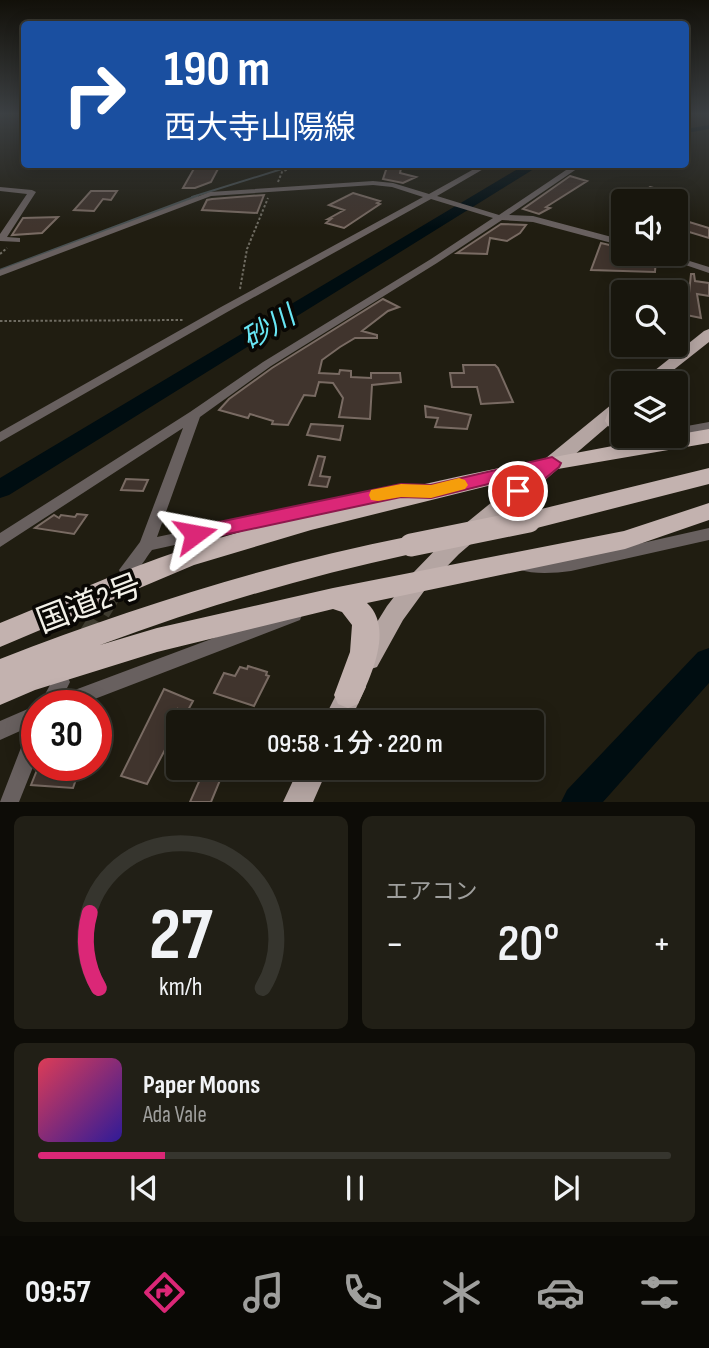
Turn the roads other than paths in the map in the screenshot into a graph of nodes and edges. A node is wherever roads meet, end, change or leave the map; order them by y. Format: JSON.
{"nodes":[{"id":1,"x":475,"y":168,"type":"edge"},
{"id":2,"x":483,"y":168,"type":"edge"},
{"id":3,"x":575,"y":168,"type":"edge"},
{"id":4,"x":393,"y":185,"type":"junction"},
{"id":5,"x":0,"y":189,"type":"edge"},
{"id":6,"x":436,"y":198,"type":"junction"},
{"id":7,"x":498,"y":217,"type":"junction"},
{"id":8,"x":17,"y":240,"type":"dead end"},
{"id":9,"x":611,"y":240,"type":"edge"},
{"id":10,"x":688,"y":263,"type":"edge"},
{"id":11,"x":709,"y":270,"type":"edge"},
{"id":12,"x":0,"y":273,"type":"edge"},
{"id":13,"x":709,"y":334,"type":"edge"},
{"id":14,"x":662,"y":371,"type":"edge"},
{"id":15,"x":611,"y":413,"type":"edge"},
{"id":16,"x":194,"y":415,"type":"junction"},
{"id":17,"x":709,"y":426,"type":"edge"},
{"id":18,"x":688,"y":430,"type":"edge"},
{"id":19,"x":709,"y":436,"type":"edge"},
{"id":20,"x":0,"y":438,"type":"edge"},
{"id":21,"x":688,"y":438,"type":"edge"},
{"id":22,"x":628,"y":448,"type":"edge"},
{"id":23,"x":552,"y":463,"type":"junction"},
{"id":24,"x":709,"y":476,"type":"edge"},
{"id":25,"x":709,"y":485,"type":"edge"},
{"id":26,"x":431,"y":492,"type":"junction"},
{"id":27,"x":709,"y":511,"type":"edge"},
{"id":28,"x":529,"y":521,"type":"junction"},
{"id":29,"x":709,"y":534,"type":"edge"},
{"id":30,"x":0,"y":541,"type":"edge"},
{"id":31,"x":147,"y":545,"type":"junction"},
{"id":32,"x":516,"y":563,"type":"junction"},
{"id":33,"x":127,"y":570,"type":"dead end"},
{"id":34,"x":419,"y":581,"type":"junction"},
{"id":35,"x":333,"y":599,"type":"junction"},
{"id":36,"x":304,"y":605,"type":"junction"},
{"id":37,"x":0,"y":635,"type":"edge"},
{"id":38,"x":0,"y":673,"type":"edge"},
{"id":39,"x":61,"y":682,"type":"dead end"},
{"id":40,"x":56,"y":690,"type":"edge"},
{"id":41,"x":97,"y":690,"type":"edge"},
{"id":42,"x":0,"y":692,"type":"edge"},
{"id":43,"x":348,"y":695,"type":"junction"},
{"id":44,"x":341,"y":710,"type":"edge"},
{"id":45,"x":21,"y":722,"type":"edge"},
{"id":46,"x":0,"y":732,"type":"edge"},
{"id":47,"x":21,"y":772,"type":"edge"},
{"id":48,"x":308,"y":780,"type":"edge"},
{"id":49,"x":9,"y":802,"type":"edge"},
{"id":50,"x":298,"y":802,"type":"edge"}],
"edges":[{"from":1,"to":4,"type":"street"},
{"from":2,"to":6,"type":"street"},
{"from":3,"to":7,"type":"street"},
{"from":4,"to":6,"type":"street"},
{"from":4,"to":12,"type":"street"},
{"from":5,"to":8,"type":"street"},
{"from":6,"to":7,"type":"street"},
{"from":6,"to":20,"type":"street"},
{"from":7,"to":9,"type":"street"},
{"from":7,"to":16,"type":"street"},
{"from":10,"to":11,"type":"street"},
{"from":13,"to":14,"type":"main road"},
{"from":15,"to":23,"type":"main road"},
{"from":16,"to":30,"type":"street"},
{"from":16,"to":31,"type":"street"},
{"from":17,"to":18,"type":"street"},
{"from":19,"to":21,"type":"highway"},
{"from":22,"to":23,"type":"highway"},
{"from":23,"to":26,"type":"highway"},
{"from":23,"to":34,"type":"main road"},
{"from":24,"to":28,"type":"highway","name":"国道2号"},
{"from":25,"to":28,"type":"highway","name":"国道2号"},
{"from":26,"to":31,"type":"street"},
{"from":26,"to":37,"type":"highway"},
{"from":27,"to":32,"type":"highway"},
{"from":28,"to":38,"type":"highway","name":"国道2号","bridge":true},
{"from":29,"to":32,"type":"street"},
{"from":31,"to":33,"type":"street"},
{"from":32,"to":34,"type":"highway"},
{"from":34,"to":35,"type":"highway"},
{"from":34,"to":43,"type":"main road"},
{"from":35,"to":36,"type":"highway"},
{"from":35,"to":43,"type":"highway"},
{"from":36,"to":41,"type":"street"},
{"from":36,"to":42,"type":"highway"},
{"from":39,"to":40,"type":"street"},
{"from":43,"to":44,"type":"main road"},
{"from":45,"to":46,"type":"street"},
{"from":47,"to":49,"type":"street"},
{"from":48,"to":50,"type":"main road"}]}
